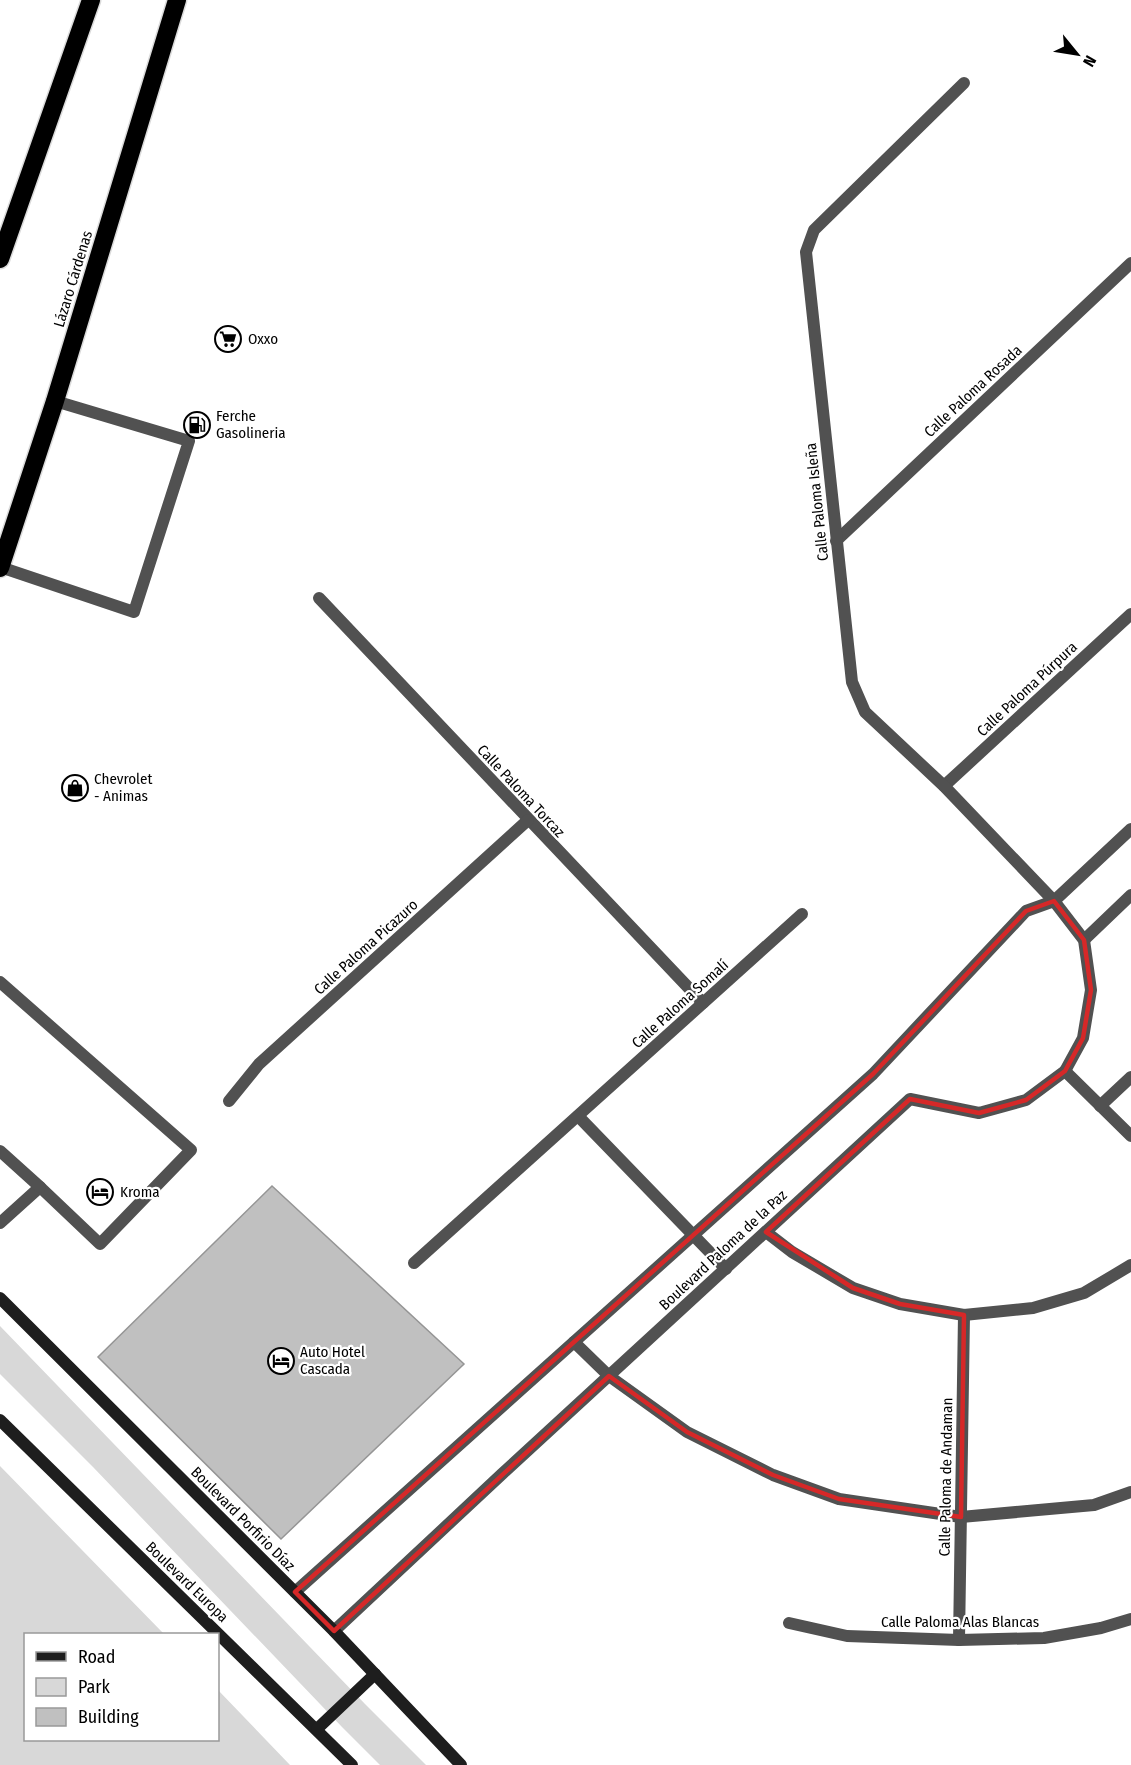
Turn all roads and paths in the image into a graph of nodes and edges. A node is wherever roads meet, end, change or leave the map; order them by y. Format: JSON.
{"nodes":[{"id":1,"x":92,"y":0,"type":"edge"},
{"id":2,"x":177,"y":0,"type":"edge"},
{"id":3,"x":963,"y":84,"type":"dead end"},
{"id":4,"x":0,"y":259,"type":"edge"},
{"id":5,"x":1131,"y":263,"type":"edge"},
{"id":6,"x":55,"y":401,"type":"junction"},
{"id":7,"x":836,"y":541,"type":"junction"},
{"id":8,"x":0,"y":568,"type":"edge"},
{"id":9,"x":319,"y":598,"type":"dead end"},
{"id":10,"x":1131,"y":614,"type":"edge"},
{"id":11,"x":944,"y":786,"type":"junction"},
{"id":12,"x":528,"y":820,"type":"junction"},
{"id":13,"x":1131,"y":829,"type":"edge"},
{"id":14,"x":1131,"y":895,"type":"edge"},
{"id":15,"x":1054,"y":901,"type":"junction"},
{"id":16,"x":802,"y":914,"type":"dead end"},
{"id":17,"x":1084,"y":940,"type":"junction"},
{"id":18,"x":0,"y":982,"type":"edge"},
{"id":19,"x":703,"y":1004,"type":"junction"},
{"id":20,"x":1065,"y":1071,"type":"junction"},
{"id":21,"x":1131,"y":1077,"type":"edge"},
{"id":22,"x":229,"y":1101,"type":"dead end"},
{"id":23,"x":1100,"y":1106,"type":"junction"},
{"id":24,"x":578,"y":1116,"type":"junction"},
{"id":25,"x":1131,"y":1136,"type":"edge"},
{"id":26,"x":0,"y":1150,"type":"edge"},
{"id":27,"x":40,"y":1187,"type":"junction"},
{"id":28,"x":0,"y":1223,"type":"edge"},
{"id":29,"x":766,"y":1232,"type":"junction"},
{"id":30,"x":693,"y":1234,"type":"junction"},
{"id":31,"x":414,"y":1263,"type":"dead end"},
{"id":32,"x":1131,"y":1265,"type":"edge"},
{"id":33,"x":726,"y":1269,"type":"junction"},
{"id":34,"x":0,"y":1298,"type":"edge"},
{"id":35,"x":964,"y":1315,"type":"junction"},
{"id":36,"x":574,"y":1342,"type":"junction"},
{"id":37,"x":609,"y":1376,"type":"junction"},
{"id":38,"x":0,"y":1420,"type":"edge"},
{"id":39,"x":1131,"y":1492,"type":"edge"},
{"id":40,"x":961,"y":1517,"type":"junction"},
{"id":41,"x":295,"y":1592,"type":"junction"},
{"id":42,"x":1131,"y":1619,"type":"edge"},
{"id":43,"x":789,"y":1623,"type":"dead end"},
{"id":44,"x":334,"y":1631,"type":"junction"},
{"id":45,"x":219,"y":1633,"type":"edge"},
{"id":46,"x":219,"y":1633,"type":"edge"},
{"id":47,"x":959,"y":1640,"type":"junction"},
{"id":48,"x":375,"y":1674,"type":"junction"},
{"id":49,"x":317,"y":1729,"type":"junction"},
{"id":50,"x":352,"y":1765,"type":"edge"},
{"id":51,"x":461,"y":1765,"type":"edge"}],
"edges":[{"from":1,"to":4,"type":"highway"},
{"from":2,"to":6,"type":"highway","name":"Lázaro Cárdenas"},
{"from":3,"to":7,"type":"street","name":"Calle Paloma Isleña"},
{"from":5,"to":7,"type":"street","name":"Calle Paloma Rosada"},
{"from":6,"to":8,"type":"highway","name":"Lázaro Cárdenas"},
{"from":6,"to":8,"type":"street"},
{"from":7,"to":11,"type":"street","name":"Calle Paloma Isleña"},
{"from":9,"to":12,"type":"street","name":"Calle Paloma Torcaz"},
{"from":10,"to":11,"type":"street","name":"Calle Paloma Púrpura"},
{"from":11,"to":15,"type":"street","name":"Calle Paloma Isleña"},
{"from":12,"to":19,"type":"street","name":"Calle Paloma Torcaz"},
{"from":12,"to":22,"type":"street","name":"Calle Paloma Picazuro"},
{"from":13,"to":15,"type":"street","name":"Boulevard Paloma de la Paz"},
{"from":14,"to":17,"type":"street"},
{"from":15,"to":17,"type":"street","name":"Boulevard Paloma de la Paz"},
{"from":15,"to":30,"type":"street","name":"Boulevard Paloma de la Paz"},
{"from":16,"to":19,"type":"street","name":"Calle Paloma Somalí"},
{"from":17,"to":20,"type":"street","name":"Boulevard Paloma de la Paz"},
{"from":18,"to":27,"type":"street"},
{"from":19,"to":24,"type":"street","name":"Calle Paloma Somalí"},
{"from":20,"to":23,"type":"street"},
{"from":20,"to":29,"type":"street","name":"Boulevard Paloma de la Paz"},
{"from":21,"to":23,"type":"street"},
{"from":23,"to":25,"type":"street"},
{"from":24,"to":30,"type":"street"},
{"from":24,"to":31,"type":"street","name":"Calle Paloma Somalí"},
{"from":26,"to":27,"type":"street"},
{"from":27,"to":28,"type":"street"},
{"from":29,"to":33,"type":"street","name":"Boulevard Paloma de la Paz"},
{"from":29,"to":35,"type":"street"},
{"from":30,"to":33,"type":"street"},
{"from":30,"to":36,"type":"street","name":"Boulevard Paloma de la Paz"},
{"from":32,"to":35,"type":"street"},
{"from":33,"to":37,"type":"street","name":"Boulevard Paloma de la Paz"},
{"from":34,"to":41,"type":"main road","name":"Boulevard Porfirio Díaz"},
{"from":35,"to":40,"type":"street","name":"Calle Paloma de Andaman"},
{"from":36,"to":37,"type":"street"},
{"from":36,"to":41,"type":"street","name":"Boulevard Paloma de la Paz"},
{"from":37,"to":40,"type":"street"},
{"from":37,"to":44,"type":"street","name":"Boulevard Paloma de la Paz"},
{"from":38,"to":45,"type":"main road","name":"Boulevard Europa"},
{"from":39,"to":40,"type":"street"},
{"from":40,"to":47,"type":"street","name":"Calle Paloma de Andaman"},
{"from":41,"to":44,"type":"main road","name":"Boulevard Porfirio Díaz"},
{"from":42,"to":47,"type":"street","name":"Calle Paloma Alas Blancas"},
{"from":43,"to":47,"type":"street","name":"Calle Paloma Alas Blancas"},
{"from":44,"to":48,"type":"main road","name":"Boulevard Porfirio Díaz"},
{"from":46,"to":49,"type":"main road","name":"Boulevard Europa"},
{"from":48,"to":49,"type":"main road"},
{"from":48,"to":51,"type":"main road","name":"Boulevard Porfirio Díaz"},
{"from":49,"to":50,"type":"main road","name":"Boulevard Europa"}]}
